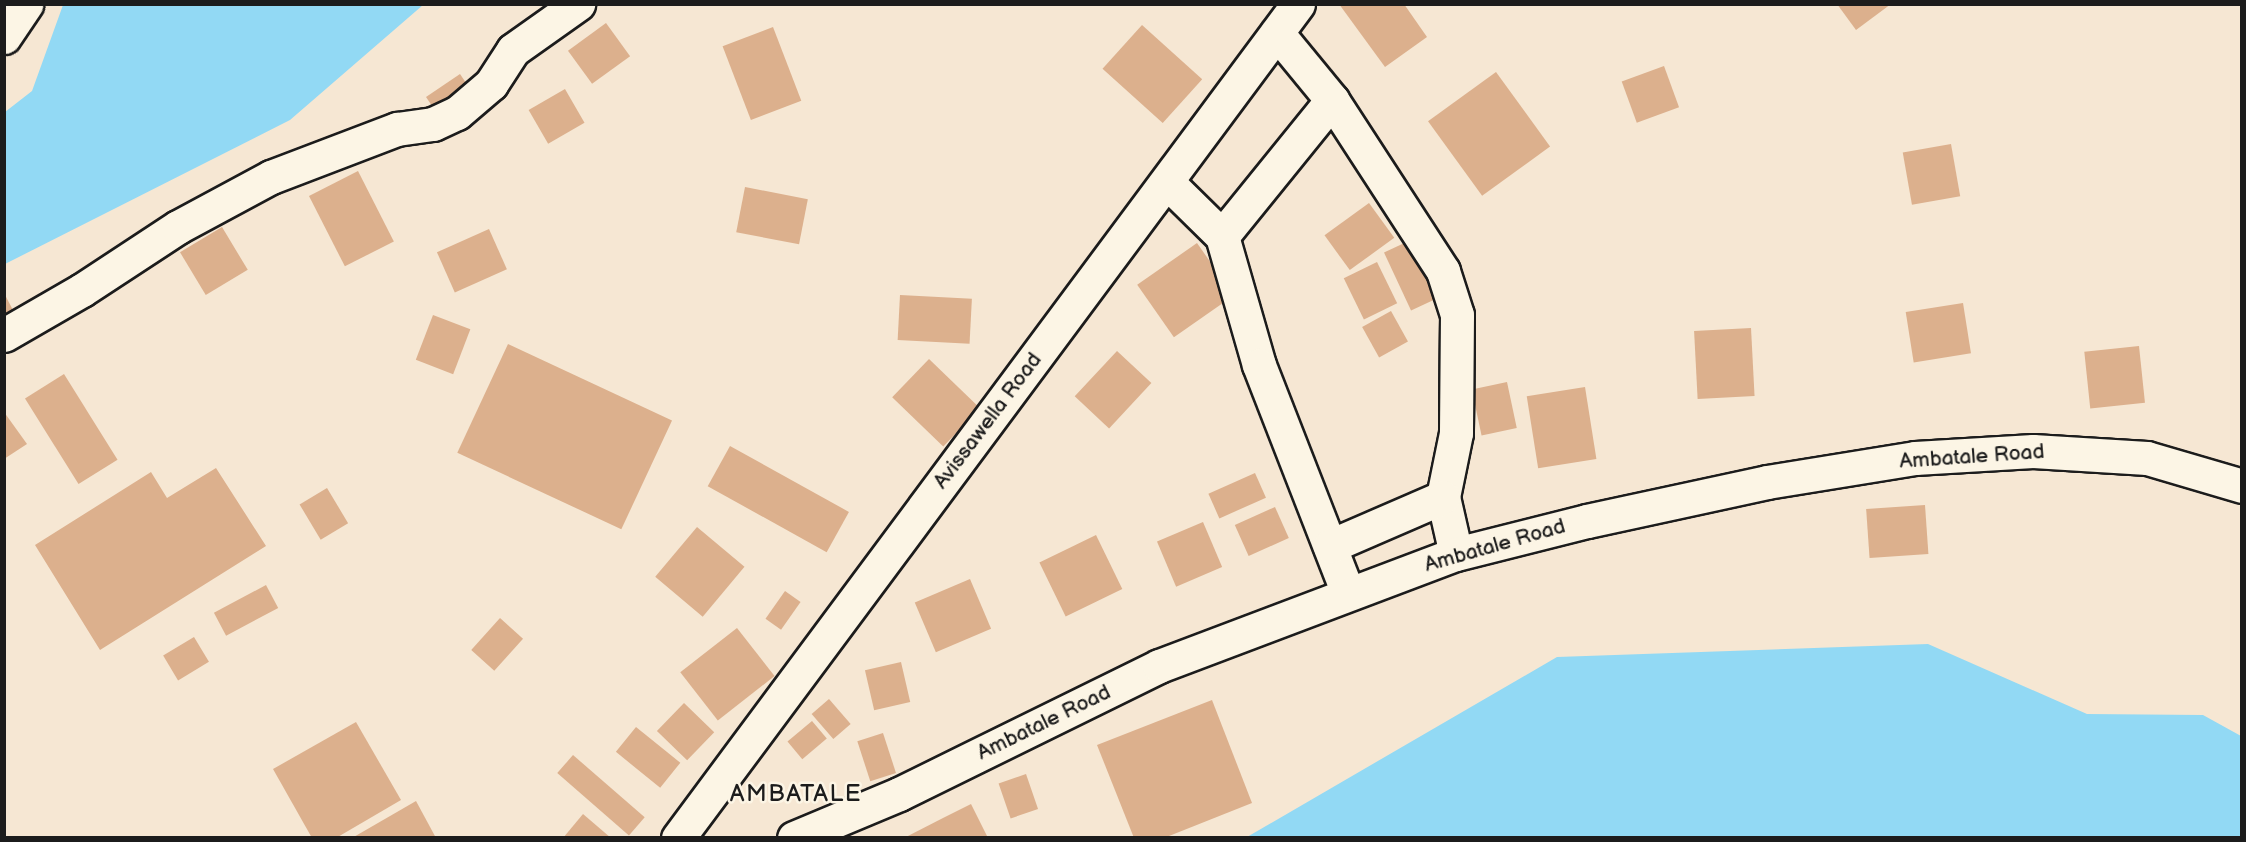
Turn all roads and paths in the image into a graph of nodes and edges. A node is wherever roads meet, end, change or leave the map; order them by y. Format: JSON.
{"nodes":[{"id":1,"x":26,"y":4,"type":"edge"},
{"id":2,"x":578,"y":4,"type":"edge"},
{"id":3,"x":1298,"y":4,"type":"edge"},
{"id":4,"x":1277,"y":33,"type":"junction"},
{"id":5,"x":4,"y":37,"type":"edge"},
{"id":6,"x":1332,"y":100,"type":"junction"},
{"id":7,"x":1167,"y":182,"type":"junction"},
{"id":8,"x":1222,"y":236,"type":"junction"},
{"id":9,"x":4,"y":334,"type":"edge"},
{"id":10,"x":2241,"y":486,"type":"edge"},
{"id":11,"x":1443,"y":497,"type":"junction"},
{"id":12,"x":1330,"y":546,"type":"junction"},
{"id":13,"x":1456,"y":554,"type":"junction"},
{"id":14,"x":1348,"y":593,"type":"junction"},
{"id":15,"x":678,"y":837,"type":"edge"},
{"id":16,"x":794,"y":837,"type":"edge"}],
"edges":[{"from":1,"to":5,"type":"main road"},
{"from":2,"to":9,"type":"main road"},
{"from":3,"to":4,"type":"main road","name":"Avissawella Road"},
{"from":4,"to":6,"type":"main road"},
{"from":4,"to":7,"type":"main road","name":"Avissawella Road"},
{"from":6,"to":8,"type":"main road"},
{"from":6,"to":11,"type":"main road"},
{"from":7,"to":8,"type":"main road"},
{"from":7,"to":15,"type":"main road","name":"Avissawella Road"},
{"from":8,"to":12,"type":"main road"},
{"from":10,"to":13,"type":"main road","name":"Ambatale Road"},
{"from":11,"to":12,"type":"main road"},
{"from":11,"to":13,"type":"main road"},
{"from":12,"to":14,"type":"main road"},
{"from":13,"to":14,"type":"main road","name":"Ambatale Road"},
{"from":14,"to":16,"type":"main road","name":"Ambatale Road"}]}
